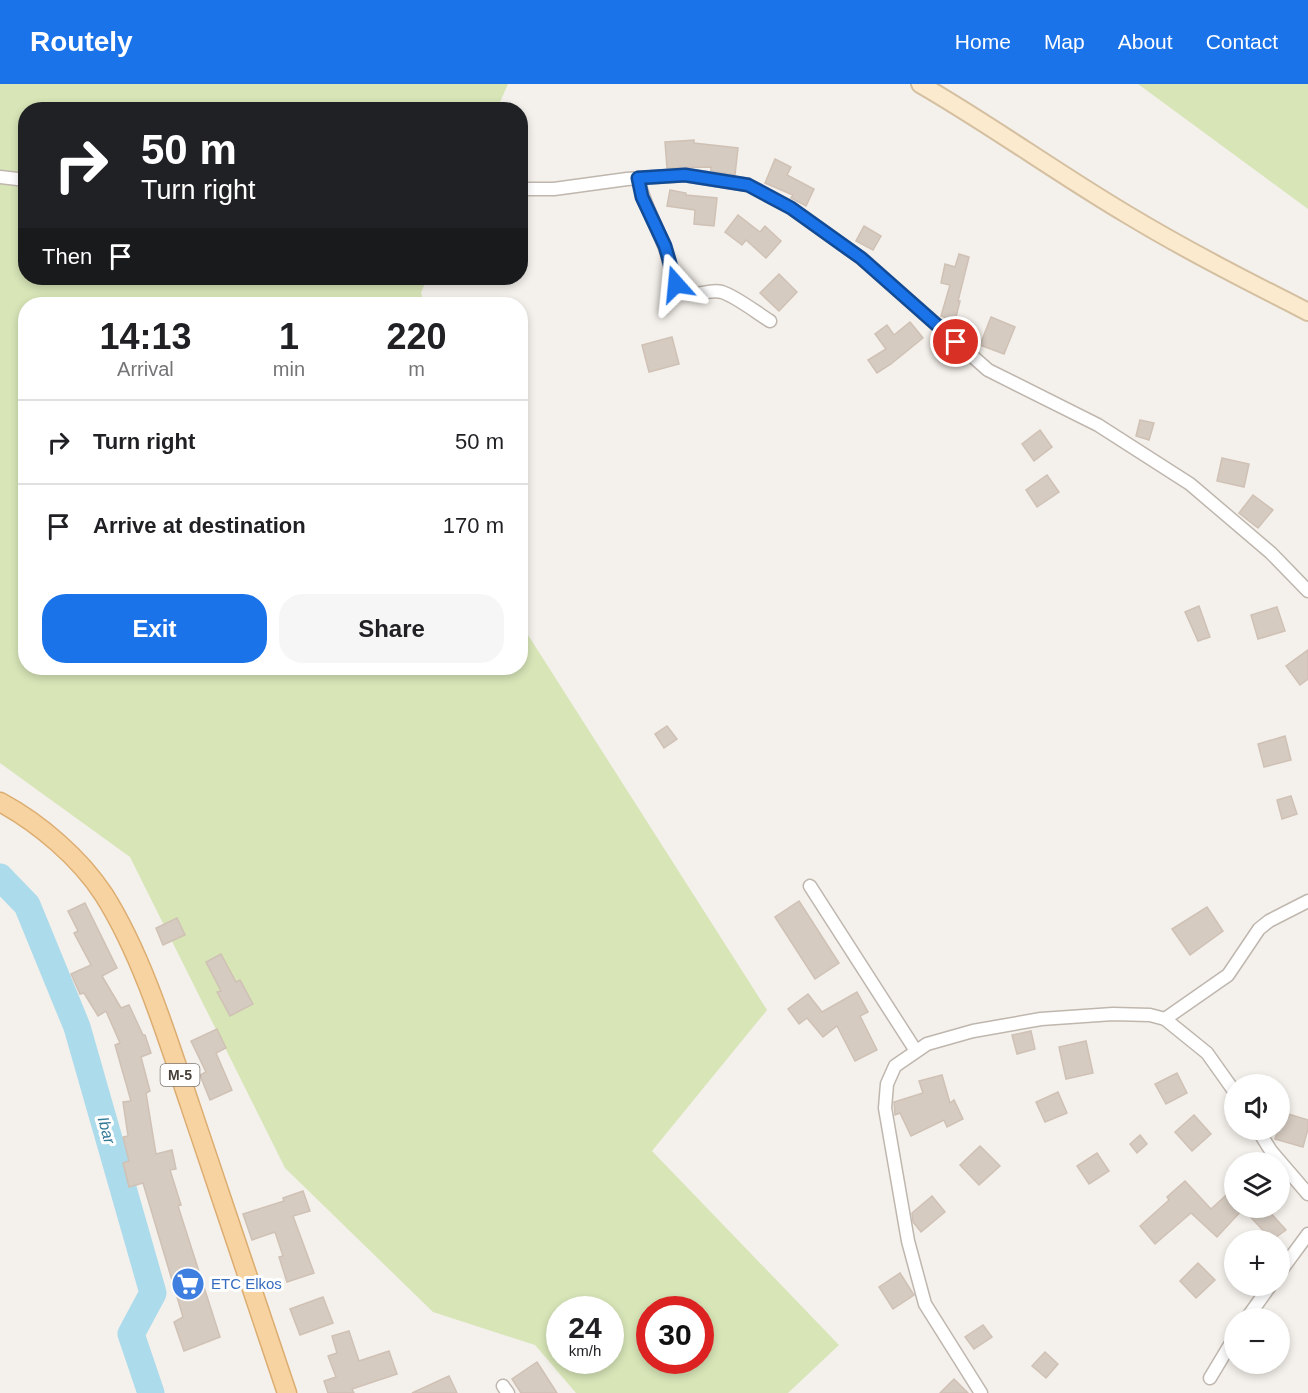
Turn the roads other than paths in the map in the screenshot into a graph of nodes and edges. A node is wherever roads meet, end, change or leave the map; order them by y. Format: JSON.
{"nodes":[{"id":1,"x":920,"y":84,"type":"edge"},
{"id":2,"x":0,"y":177,"type":"edge"},
{"id":3,"x":638,"y":178,"type":"junction"},
{"id":4,"x":18,"y":179,"type":"edge"},
{"id":5,"x":528,"y":189,"type":"edge"},
{"id":6,"x":1308,"y":312,"type":"edge"},
{"id":7,"x":770,"y":321,"type":"dead end"},
{"id":8,"x":1308,"y":591,"type":"edge"},
{"id":9,"x":0,"y":802,"type":"edge"},
{"id":10,"x":810,"y":886,"type":"dead end"},
{"id":11,"x":1308,"y":901,"type":"edge"},
{"id":12,"x":1165,"y":1019,"type":"junction"},
{"id":13,"x":916,"y":1051,"type":"junction"},
{"id":14,"x":1224,"y":1077,"type":"edge"},
{"id":15,"x":1264,"y":1140,"type":"edge"},
{"id":16,"x":1308,"y":1194,"type":"edge"},
{"id":17,"x":1308,"y":1234,"type":"edge"},
{"id":18,"x":1290,"y":1258,"type":"edge"},
{"id":19,"x":1224,"y":1355,"type":"edge"},
{"id":20,"x":1210,"y":1378,"type":"dead end"},
{"id":21,"x":288,"y":1393,"type":"edge"},
{"id":22,"x":981,"y":1393,"type":"edge"}],
"edges":[{"from":1,"to":6,"type":"main road"},
{"from":2,"to":4,"type":"street"},
{"from":3,"to":5,"type":"street"},
{"from":3,"to":7,"type":"street"},
{"from":3,"to":8,"type":"street"},
{"from":9,"to":21,"type":"main road","number":"M-5"},
{"from":10,"to":13,"type":"street"},
{"from":11,"to":12,"type":"street"},
{"from":12,"to":13,"type":"street"},
{"from":12,"to":14,"type":"street"},
{"from":13,"to":22,"type":"street"},
{"from":15,"to":16,"type":"street"},
{"from":17,"to":18,"type":"street"},
{"from":19,"to":20,"type":"street"}]}
